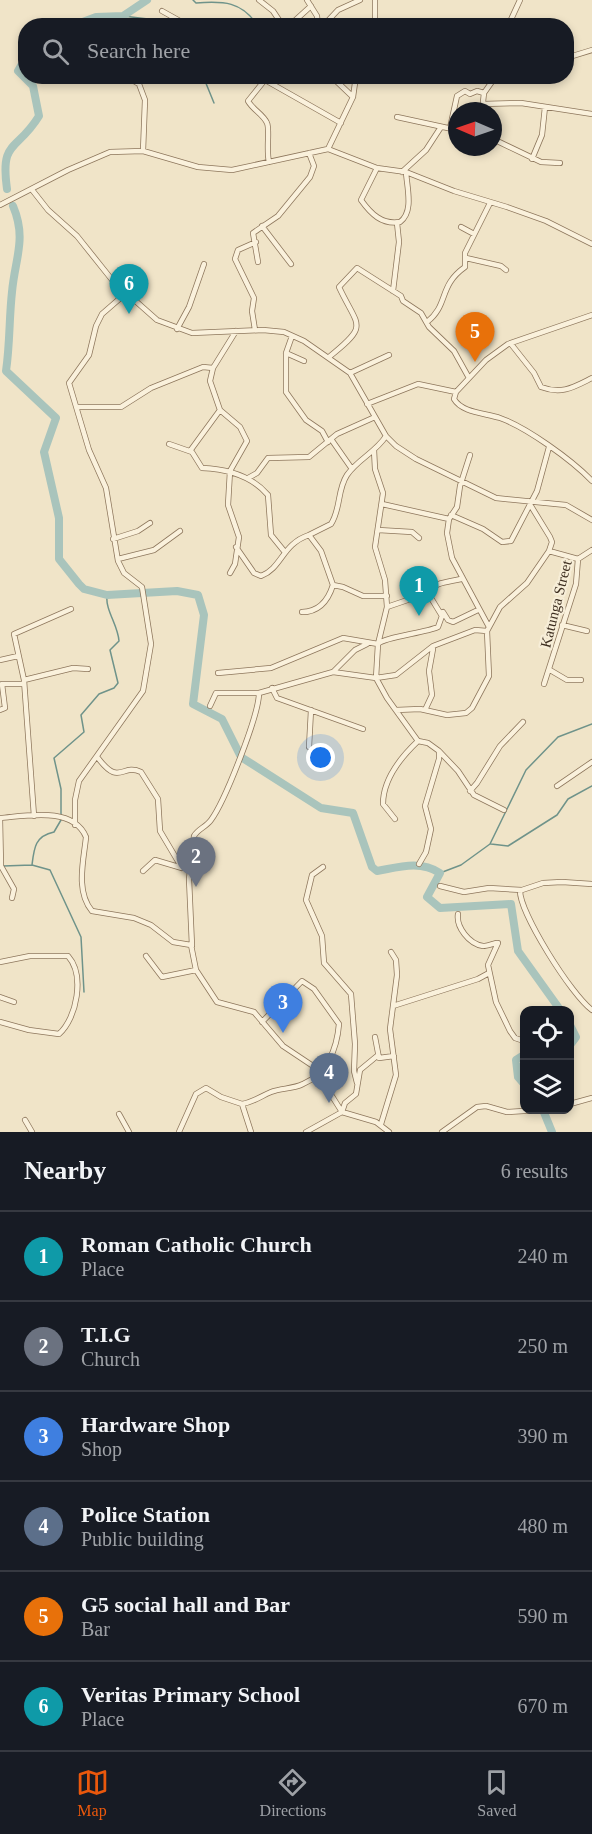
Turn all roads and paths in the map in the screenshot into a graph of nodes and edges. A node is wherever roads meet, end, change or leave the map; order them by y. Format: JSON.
{"nodes":[{"id":1,"x":259,"y":0,"type":"edge"},
{"id":2,"x":307,"y":0,"type":"edge"},
{"id":3,"x":342,"y":0,"type":"edge"},
{"id":4,"x":360,"y":0,"type":"edge"},
{"id":5,"x":375,"y":0,"type":"edge"},
{"id":6,"x":520,"y":0,"type":"edge"},
{"id":7,"x":348,"y":5,"type":"junction"},
{"id":8,"x":311,"y":6,"type":"junction"},
{"id":9,"x":162,"y":11,"type":"dead end"},
{"id":10,"x":175,"y":18,"type":"edge"},
{"id":11,"x":278,"y":18,"type":"edge"},
{"id":12,"x":298,"y":18,"type":"edge"},
{"id":13,"x":315,"y":18,"type":"edge"},
{"id":14,"x":330,"y":18,"type":"edge"},
{"id":15,"x":375,"y":18,"type":"edge"},
{"id":16,"x":512,"y":18,"type":"edge"},
{"id":17,"x":592,"y":50,"type":"edge"},
{"id":18,"x":574,"y":56,"type":"edge"},
{"id":19,"x":139,"y":84,"type":"edge"},
{"id":20,"x":261,"y":84,"type":"edge"},
{"id":21,"x":270,"y":84,"type":"edge"},
{"id":22,"x":339,"y":84,"type":"edge"},
{"id":23,"x":355,"y":84,"type":"edge"},
{"id":24,"x":490,"y":84,"type":"edge"},
{"id":25,"x":484,"y":93,"type":"junction"},
{"id":26,"x":353,"y":97,"type":"junction"},
{"id":27,"x":456,"y":102,"type":"edge"},
{"id":28,"x":483,"y":102,"type":"edge"},
{"id":29,"x":502,"y":103,"type":"edge"},
{"id":30,"x":545,"y":107,"type":"junction"},
{"id":31,"x":592,"y":114,"type":"edge"},
{"id":32,"x":397,"y":117,"type":"dead end"},
{"id":33,"x":341,"y":123,"type":"junction"},
{"id":34,"x":441,"y":127,"type":"junction"},
{"id":35,"x":448,"y":128,"type":"edge"},
{"id":36,"x":502,"y":144,"type":"edge"},
{"id":37,"x":328,"y":149,"type":"junction"},
{"id":38,"x":143,"y":151,"type":"junction"},
{"id":39,"x":309,"y":153,"type":"junction"},
{"id":40,"x":532,"y":159,"type":"junction"},
{"id":41,"x":268,"y":162,"type":"junction"},
{"id":42,"x":560,"y":163,"type":"dead end"},
{"id":43,"x":377,"y":168,"type":"junction"},
{"id":44,"x":404,"y":172,"type":"junction"},
{"id":45,"x":33,"y":190,"type":"junction"},
{"id":46,"x":490,"y":203,"type":"junction"},
{"id":47,"x":0,"y":206,"type":"edge"},
{"id":48,"x":397,"y":223,"type":"junction"},
{"id":49,"x":262,"y":226,"type":"junction"},
{"id":50,"x":460,"y":227,"type":"dead end"},
{"id":51,"x":474,"y":234,"type":"junction"},
{"id":52,"x":256,"y":242,"type":"junction"},
{"id":53,"x":592,"y":243,"type":"edge"},
{"id":54,"x":466,"y":258,"type":"junction"},
{"id":55,"x":258,"y":262,"type":"dead end"},
{"id":56,"x":204,"y":264,"type":"dead end"},
{"id":57,"x":291,"y":264,"type":"dead end"},
{"id":58,"x":506,"y":270,"type":"dead end"},
{"id":59,"x":393,"y":291,"type":"junction"},
{"id":60,"x":125,"y":294,"type":"junction"},
{"id":61,"x":592,"y":315,"type":"edge"},
{"id":62,"x":427,"y":322,"type":"junction"},
{"id":63,"x":177,"y":329,"type":"junction"},
{"id":64,"x":255,"y":330,"type":"junction"},
{"id":65,"x":236,"y":332,"type":"junction"},
{"id":66,"x":292,"y":336,"type":"junction"},
{"id":67,"x":511,"y":344,"type":"junction"},
{"id":68,"x":286,"y":353,"type":"junction"},
{"id":69,"x":389,"y":355,"type":"dead end"},
{"id":70,"x":329,"y":357,"type":"junction"},
{"id":71,"x":304,"y":361,"type":"dead end"},
{"id":72,"x":213,"y":368,"type":"junction"},
{"id":73,"x":350,"y":373,"type":"junction"},
{"id":74,"x":469,"y":378,"type":"junction"},
{"id":75,"x":592,"y":378,"type":"edge"},
{"id":76,"x":456,"y":392,"type":"junction"},
{"id":77,"x":368,"y":404,"type":"junction"},
{"id":78,"x":77,"y":407,"type":"junction"},
{"id":79,"x":220,"y":410,"type":"junction"},
{"id":80,"x":375,"y":417,"type":"junction"},
{"id":81,"x":386,"y":436,"type":"junction"},
{"id":82,"x":329,"y":441,"type":"junction"},
{"id":83,"x":169,"y":444,"type":"dead end"},
{"id":84,"x":549,"y":447,"type":"junction"},
{"id":85,"x":374,"y":450,"type":"junction"},
{"id":86,"x":190,"y":451,"type":"junction"},
{"id":87,"x":470,"y":455,"type":"dead end"},
{"id":88,"x":352,"y":469,"type":"junction"},
{"id":89,"x":230,"y":471,"type":"junction"},
{"id":90,"x":248,"y":478,"type":"junction"},
{"id":91,"x":592,"y":480,"type":"edge"},
{"id":92,"x":461,"y":481,"type":"junction"},
{"id":93,"x":382,"y":504,"type":"junction"},
{"id":94,"x":532,"y":505,"type":"junction"},
{"id":95,"x":592,"y":511,"type":"edge"},
{"id":96,"x":587,"y":516,"type":"junction"},
{"id":97,"x":450,"y":517,"type":"junction"},
{"id":98,"x":592,"y":520,"type":"edge"},
{"id":99,"x":150,"y":523,"type":"dead end"},
{"id":100,"x":180,"y":531,"type":"dead end"},
{"id":101,"x":378,"y":531,"type":"junction"},
{"id":102,"x":309,"y":535,"type":"junction"},
{"id":103,"x":419,"y":538,"type":"dead end"},
{"id":104,"x":113,"y":539,"type":"junction"},
{"id":105,"x":236,"y":548,"type":"junction"},
{"id":106,"x":592,"y":550,"type":"edge"},
{"id":107,"x":284,"y":551,"type":"junction"},
{"id":108,"x":549,"y":551,"type":"junction"},
{"id":109,"x":118,"y":559,"type":"junction"},
{"id":110,"x":578,"y":559,"type":"junction"},
{"id":111,"x":230,"y":573,"type":"dead end"},
{"id":112,"x":461,"y":579,"type":"junction"},
{"id":113,"x":333,"y":585,"type":"junction"},
{"id":114,"x":428,"y":593,"type":"junction"},
{"id":115,"x":387,"y":596,"type":"junction"},
{"id":116,"x":387,"y":607,"type":"junction"},
{"id":117,"x":71,"y":609,"type":"dead end"},
{"id":118,"x":440,"y":610,"type":"junction"},
{"id":119,"x":478,"y":610,"type":"junction"},
{"id":120,"x":302,"y":612,"type":"dead end"},
{"id":121,"x":562,"y":625,"type":"junction"},
{"id":122,"x":488,"y":629,"type":"junction"},
{"id":123,"x":587,"y":631,"type":"dead end"},
{"id":124,"x":367,"y":644,"type":"junction"},
{"id":125,"x":378,"y":644,"type":"junction"},
{"id":126,"x":433,"y":646,"type":"junction"},
{"id":127,"x":18,"y":656,"type":"junction"},
{"id":128,"x":0,"y":660,"type":"edge"},
{"id":129,"x":88,"y":669,"type":"dead end"},
{"id":130,"x":550,"y":670,"type":"junction"},
{"id":131,"x":333,"y":672,"type":"junction"},
{"id":132,"x":218,"y":673,"type":"dead end"},
{"id":133,"x":376,"y":678,"type":"junction"},
{"id":134,"x":581,"y":680,"type":"dead end"},
{"id":135,"x":24,"y":682,"type":"junction"},
{"id":136,"x":544,"y":684,"type":"dead end"},
{"id":137,"x":272,"y":688,"type":"junction"},
{"id":138,"x":259,"y":693,"type":"junction"},
{"id":139,"x":210,"y":706,"type":"dead end"},
{"id":140,"x":0,"y":710,"type":"edge"},
{"id":141,"x":311,"y":710,"type":"junction"},
{"id":142,"x":396,"y":710,"type":"junction"},
{"id":143,"x":425,"y":710,"type":"junction"},
{"id":144,"x":523,"y":723,"type":"dead end"},
{"id":145,"x":363,"y":729,"type":"dead end"},
{"id":146,"x":418,"y":741,"type":"junction"},
{"id":147,"x":309,"y":747,"type":"dead end"},
{"id":148,"x":439,"y":751,"type":"junction"},
{"id":149,"x":98,"y":758,"type":"junction"},
{"id":150,"x":592,"y":762,"type":"edge"},
{"id":151,"x":557,"y":786,"type":"dead end"},
{"id":152,"x":470,"y":790,"type":"junction"},
{"id":153,"x":504,"y":810,"type":"dead end"},
{"id":154,"x":34,"y":816,"type":"junction"},
{"id":155,"x":0,"y":818,"type":"edge"},
{"id":156,"x":394,"y":819,"type":"dead end"},
{"id":157,"x":75,"y":825,"type":"junction"},
{"id":158,"x":419,"y":864,"type":"dead end"},
{"id":159,"x":323,"y":867,"type":"dead end"},
{"id":160,"x":182,"y":868,"type":"junction"},
{"id":161,"x":143,"y":871,"type":"dead end"},
{"id":162,"x":190,"y":871,"type":"junction"},
{"id":163,"x":592,"y":884,"type":"edge"},
{"id":164,"x":440,"y":886,"type":"dead end"},
{"id":165,"x":512,"y":889,"type":"junction"},
{"id":166,"x":520,"y":890,"type":"junction"},
{"id":167,"x":12,"y":898,"type":"dead end"},
{"id":168,"x":519,"y":899,"type":"junction"},
{"id":169,"x":458,"y":914,"type":"dead end"},
{"id":170,"x":192,"y":946,"type":"junction"},
{"id":171,"x":391,"y":952,"type":"dead end"},
{"id":172,"x":146,"y":956,"type":"dead end"},
{"id":173,"x":0,"y":962,"type":"edge"},
{"id":174,"x":196,"y":970,"type":"junction"},
{"id":175,"x":489,"y":973,"type":"junction"},
{"id":176,"x":0,"y":997,"type":"edge"},
{"id":177,"x":14,"y":1002,"type":"dead end"},
{"id":178,"x":393,"y":1006,"type":"junction"},
{"id":179,"x":592,"y":1010,"type":"edge"},
{"id":180,"x":0,"y":1022,"type":"edge"},
{"id":181,"x":262,"y":1022,"type":"junction"},
{"id":182,"x":375,"y":1037,"type":"dead end"},
{"id":183,"x":520,"y":1040,"type":"edge"},
{"id":184,"x":377,"y":1056,"type":"junction"},
{"id":185,"x":394,"y":1056,"type":"junction"},
{"id":186,"x":320,"y":1075,"type":"junction"},
{"id":187,"x":357,"y":1083,"type":"junction"},
{"id":188,"x":592,"y":1098,"type":"edge"},
{"id":189,"x":574,"y":1103,"type":"edge"},
{"id":190,"x":242,"y":1104,"type":"junction"},
{"id":191,"x":520,"y":1111,"type":"edge"},
{"id":192,"x":342,"y":1112,"type":"junction"},
{"id":193,"x":119,"y":1114,"type":"dead end"},
{"id":194,"x":25,"y":1120,"type":"dead end"},
{"id":195,"x":381,"y":1124,"type":"junction"},
{"id":196,"x":32,"y":1132,"type":"edge"},
{"id":197,"x":129,"y":1132,"type":"edge"},
{"id":198,"x":179,"y":1132,"type":"edge"},
{"id":199,"x":251,"y":1132,"type":"edge"},
{"id":200,"x":306,"y":1132,"type":"edge"},
{"id":201,"x":389,"y":1132,"type":"edge"},
{"id":202,"x":442,"y":1132,"type":"edge"}],
"edges":[{"from":1,"to":11,"type":"street"},
{"from":2,"to":8,"type":"street"},
{"from":3,"to":7,"type":"street"},
{"from":4,"to":7,"type":"street"},
{"from":5,"to":15,"type":"street"},
{"from":6,"to":16,"type":"street"},
{"from":7,"to":14,"type":"street"},
{"from":8,"to":12,"type":"street"},
{"from":8,"to":13,"type":"street"},
{"from":9,"to":10,"type":"street"},
{"from":17,"to":18,"type":"street"},
{"from":19,"to":38,"type":"street"},
{"from":20,"to":41,"type":"street"},
{"from":21,"to":33,"type":"street"},
{"from":22,"to":26,"type":"street"},
{"from":23,"to":26,"type":"street"},
{"from":24,"to":25,"type":"street"},
{"from":25,"to":27,"type":"street"},
{"from":25,"to":28,"type":"street"},
{"from":26,"to":33,"type":"street"},
{"from":29,"to":30,"type":"street"},
{"from":30,"to":31,"type":"street"},
{"from":30,"to":40,"type":"street"},
{"from":32,"to":34,"type":"street"},
{"from":33,"to":37,"type":"street"},
{"from":34,"to":35,"type":"street"},
{"from":34,"to":44,"type":"street"},
{"from":36,"to":40,"type":"street"},
{"from":37,"to":39,"type":"street"},
{"from":37,"to":43,"type":"street"},
{"from":38,"to":41,"type":"street"},
{"from":38,"to":45,"type":"street"},
{"from":39,"to":41,"type":"street"},
{"from":39,"to":49,"type":"street"},
{"from":40,"to":42,"type":"street"},
{"from":43,"to":44,"type":"street"},
{"from":43,"to":48,"type":"street"},
{"from":44,"to":46,"type":"street"},
{"from":44,"to":48,"type":"street"},
{"from":45,"to":47,"type":"street"},
{"from":45,"to":60,"type":"street"},
{"from":46,"to":51,"type":"street"},
{"from":46,"to":53,"type":"street"},
{"from":48,"to":59,"type":"street"},
{"from":49,"to":52,"type":"street"},
{"from":49,"to":57,"type":"street"},
{"from":50,"to":51,"type":"street"},
{"from":51,"to":54,"type":"street"},
{"from":52,"to":55,"type":"street"},
{"from":52,"to":64,"type":"street"},
{"from":54,"to":58,"type":"street"},
{"from":54,"to":62,"type":"street"},
{"from":56,"to":63,"type":"street"},
{"from":59,"to":62,"type":"street"},
{"from":59,"to":70,"type":"street"},
{"from":60,"to":63,"type":"street"},
{"from":60,"to":78,"type":"street"},
{"from":61,"to":67,"type":"street"},
{"from":62,"to":74,"type":"street"},
{"from":63,"to":65,"type":"street"},
{"from":64,"to":65,"type":"street"},
{"from":64,"to":66,"type":"street"},
{"from":65,"to":72,"type":"street"},
{"from":66,"to":68,"type":"street"},
{"from":66,"to":70,"type":"street"},
{"from":67,"to":74,"type":"street"},
{"from":67,"to":75,"type":"street"},
{"from":68,"to":71,"type":"street"},
{"from":68,"to":82,"type":"street"},
{"from":69,"to":73,"type":"street"},
{"from":70,"to":73,"type":"street"},
{"from":72,"to":78,"type":"street"},
{"from":72,"to":79,"type":"street"},
{"from":73,"to":77,"type":"street"},
{"from":74,"to":76,"type":"street"},
{"from":76,"to":77,"type":"street"},
{"from":76,"to":84,"type":"street"},
{"from":77,"to":80,"type":"street"},
{"from":78,"to":104,"type":"street"},
{"from":79,"to":86,"type":"street"},
{"from":79,"to":89,"type":"street"},
{"from":80,"to":81,"type":"street"},
{"from":80,"to":82,"type":"street"},
{"from":81,"to":85,"type":"street"},
{"from":81,"to":92,"type":"street"},
{"from":82,"to":88,"type":"street"},
{"from":82,"to":90,"type":"street"},
{"from":83,"to":86,"type":"street"},
{"from":84,"to":91,"type":"street"},
{"from":84,"to":94,"type":"street"},
{"from":85,"to":88,"type":"street"},
{"from":85,"to":93,"type":"street"},
{"from":86,"to":89,"type":"street"},
{"from":87,"to":92,"type":"street"},
{"from":88,"to":102,"type":"street"},
{"from":89,"to":90,"type":"street"},
{"from":89,"to":105,"type":"street"},
{"from":90,"to":107,"type":"street"},
{"from":92,"to":94,"type":"street"},
{"from":92,"to":97,"type":"street"},
{"from":93,"to":97,"type":"street"},
{"from":93,"to":101,"type":"street"},
{"from":94,"to":96,"type":"street"},
{"from":94,"to":97,"type":"street"},
{"from":94,"to":108,"type":"street"},
{"from":95,"to":96,"type":"street"},
{"from":96,"to":98,"type":"street"},
{"from":97,"to":112,"type":"street"},
{"from":99,"to":104,"type":"street"},
{"from":100,"to":109,"type":"street"},
{"from":101,"to":103,"type":"street"},
{"from":101,"to":115,"type":"street"},
{"from":102,"to":107,"type":"street"},
{"from":102,"to":113,"type":"street"},
{"from":104,"to":109,"type":"street"},
{"from":105,"to":107,"type":"street"},
{"from":105,"to":111,"type":"street"},
{"from":106,"to":110,"type":"street","name":"Katunga Street"},
{"from":108,"to":110,"type":"street"},
{"from":108,"to":122,"type":"street"},
{"from":109,"to":149,"type":"street"},
{"from":110,"to":121,"type":"street","name":"Katunga Street"},
{"from":112,"to":114,"type":"street"},
{"from":112,"to":119,"type":"street"},
{"from":113,"to":115,"type":"street"},
{"from":113,"to":120,"type":"street"},
{"from":114,"to":116,"type":"street"},
{"from":114,"to":118,"type":"street"},
{"from":115,"to":116,"type":"street"},
{"from":116,"to":125,"type":"street"},
{"from":117,"to":127,"type":"street"},
{"from":118,"to":119,"type":"street"},
{"from":118,"to":125,"type":"street"},
{"from":119,"to":122,"type":"street"},
{"from":121,"to":123,"type":"street"},
{"from":121,"to":130,"type":"street","name":"Katunga Street"},
{"from":122,"to":126,"type":"street"},
{"from":122,"to":143,"type":"street"},
{"from":124,"to":125,"type":"street"},
{"from":124,"to":131,"type":"street"},
{"from":124,"to":132,"type":"street"},
{"from":125,"to":133,"type":"street"},
{"from":126,"to":133,"type":"street"},
{"from":126,"to":143,"type":"street"},
{"from":127,"to":128,"type":"street"},
{"from":127,"to":135,"type":"street"},
{"from":129,"to":135,"type":"street"},
{"from":130,"to":134,"type":"street"},
{"from":130,"to":136,"type":"street","name":"Katunga Street"},
{"from":131,"to":133,"type":"street"},
{"from":131,"to":137,"type":"street"},
{"from":133,"to":142,"type":"street"},
{"from":135,"to":140,"type":"street"},
{"from":135,"to":154,"type":"street"},
{"from":137,"to":138,"type":"street"},
{"from":137,"to":141,"type":"street"},
{"from":138,"to":139,"type":"street"},
{"from":138,"to":162,"type":"street"},
{"from":141,"to":145,"type":"street"},
{"from":141,"to":147,"type":"street"},
{"from":142,"to":143,"type":"street"},
{"from":142,"to":146,"type":"street"},
{"from":144,"to":152,"type":"street"},
{"from":146,"to":148,"type":"street"},
{"from":146,"to":156,"type":"street"},
{"from":148,"to":152,"type":"street"},
{"from":148,"to":158,"type":"street"},
{"from":149,"to":157,"type":"street"},
{"from":149,"to":160,"type":"street"},
{"from":150,"to":151,"type":"street"},
{"from":152,"to":153,"type":"street"},
{"from":154,"to":155,"type":"street"},
{"from":154,"to":157,"type":"street"},
{"from":155,"to":167,"type":"street"},
{"from":157,"to":170,"type":"street"},
{"from":159,"to":187,"type":"street"},
{"from":160,"to":161,"type":"street"},
{"from":160,"to":162,"type":"street"},
{"from":162,"to":170,"type":"street"},
{"from":163,"to":166,"type":"street"},
{"from":164,"to":165,"type":"street"},
{"from":165,"to":166,"type":"street"},
{"from":165,"to":168,"type":"street"},
{"from":166,"to":168,"type":"street"},
{"from":168,"to":179,"type":"street"},
{"from":169,"to":175,"type":"street"},
{"from":170,"to":174,"type":"street"},
{"from":171,"to":178,"type":"street"},
{"from":172,"to":174,"type":"street"},
{"from":173,"to":180,"type":"street"},
{"from":174,"to":181,"type":"street"},
{"from":175,"to":178,"type":"street"},
{"from":175,"to":183,"type":"street"},
{"from":176,"to":177,"type":"street"},
{"from":178,"to":185,"type":"street"},
{"from":181,"to":186,"type":"street"},
{"from":181,"to":186,"type":"street"},
{"from":182,"to":184,"type":"street"},
{"from":184,"to":185,"type":"street"},
{"from":184,"to":187,"type":"street"},
{"from":185,"to":195,"type":"street"},
{"from":186,"to":190,"type":"street"},
{"from":186,"to":192,"type":"street"},
{"from":187,"to":192,"type":"street"},
{"from":188,"to":189,"type":"street"},
{"from":190,"to":198,"type":"street"},
{"from":190,"to":199,"type":"street"},
{"from":191,"to":202,"type":"street"},
{"from":192,"to":195,"type":"street"},
{"from":192,"to":200,"type":"street"},
{"from":193,"to":197,"type":"street"},
{"from":194,"to":196,"type":"street"},
{"from":195,"to":201,"type":"street"}]}
